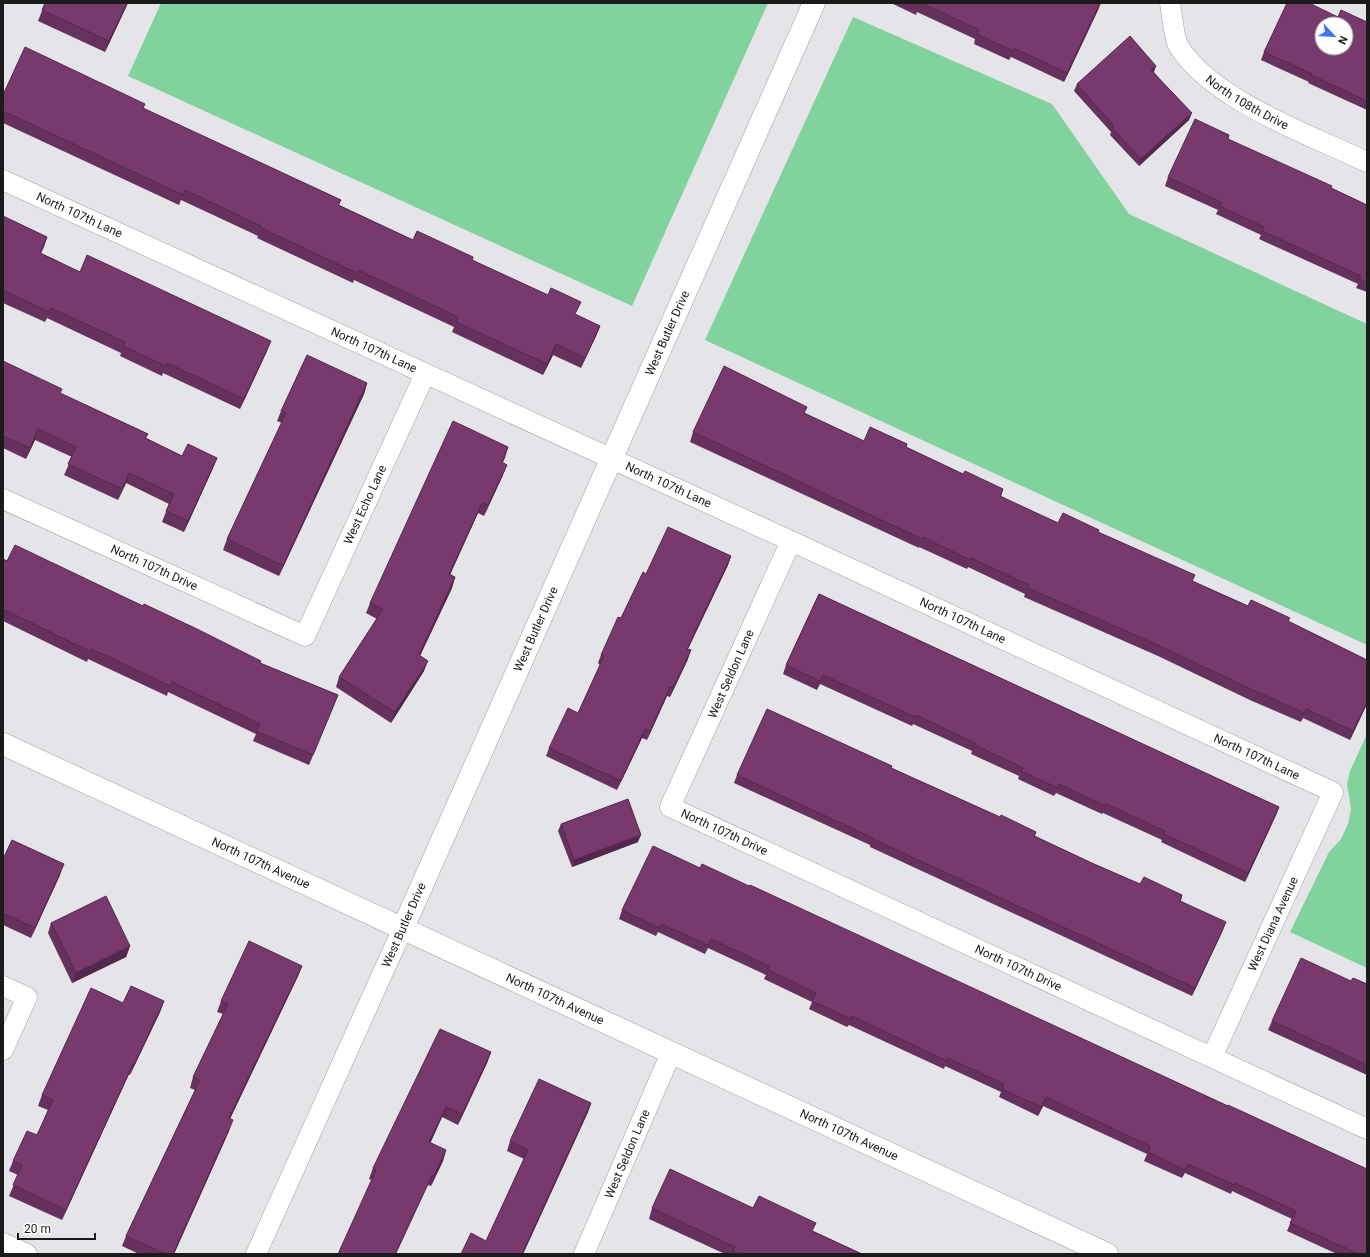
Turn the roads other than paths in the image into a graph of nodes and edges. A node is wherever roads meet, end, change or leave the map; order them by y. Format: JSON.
{"nodes":[{"id":1,"x":814,"y":3,"type":"edge"},
{"id":2,"x":1170,"y":3,"type":"edge"},
{"id":3,"x":1367,"y":162,"type":"edge"},
{"id":4,"x":3,"y":180,"type":"edge"},
{"id":5,"x":425,"y":374,"type":"junction"},
{"id":6,"x":612,"y":459,"type":"junction"},
{"id":7,"x":3,"y":499,"type":"edge"},
{"id":8,"x":791,"y":541,"type":"junction"},
{"id":9,"x":305,"y":636,"type":"joint"},
{"id":10,"x":3,"y":744,"type":"edge"},
{"id":11,"x":1334,"y":792,"type":"joint"},
{"id":12,"x":670,"y":807,"type":"joint"},
{"id":13,"x":403,"y":928,"type":"junction"},
{"id":14,"x":3,"y":986,"type":"edge"},
{"id":15,"x":3,"y":1050,"type":"edge"},
{"id":16,"x":671,"y":1053,"type":"junction"},
{"id":17,"x":1212,"y":1057,"type":"junction"},
{"id":18,"x":1367,"y":1129,"type":"edge"},
{"id":19,"x":3,"y":1243,"type":"edge"},
{"id":20,"x":27,"y":1254,"type":"edge"},
{"id":21,"x":256,"y":1254,"type":"edge"},
{"id":22,"x":584,"y":1254,"type":"edge"},
{"id":23,"x":1107,"y":1254,"type":"edge"}],
"edges":[{"from":1,"to":6,"type":"street","name":"West Butler Drive"},
{"from":2,"to":3,"type":"street","name":"North 108th Drive"},
{"from":4,"to":5,"type":"street","name":"North 107th Lane"},
{"from":5,"to":6,"type":"street","name":"North 107th Lane"},
{"from":5,"to":9,"type":"street","name":"West Echo Lane"},
{"from":6,"to":8,"type":"street","name":"North 107th Lane"},
{"from":6,"to":13,"type":"street","name":"West Butler Drive"},
{"from":7,"to":9,"type":"street","name":"North 107th Drive"},
{"from":8,"to":11,"type":"street","name":"North 107th Lane"},
{"from":8,"to":12,"type":"street","name":"West Seldon Lane"},
{"from":10,"to":13,"type":"street","name":"North 107th Avenue"},
{"from":11,"to":17,"type":"street","name":"West Diana Avenue"},
{"from":12,"to":17,"type":"street","name":"North 107th Drive"},
{"from":13,"to":16,"type":"street","name":"North 107th Avenue"},
{"from":13,"to":21,"type":"street","name":"West Butler Drive"},
{"from":14,"to":15,"type":"street"},
{"from":16,"to":22,"type":"street","name":"West Seldon Lane"},
{"from":16,"to":23,"type":"street","name":"North 107th Avenue"},
{"from":17,"to":18,"type":"street","name":"North 107th Drive"},
{"from":19,"to":20,"type":"street"}]}
